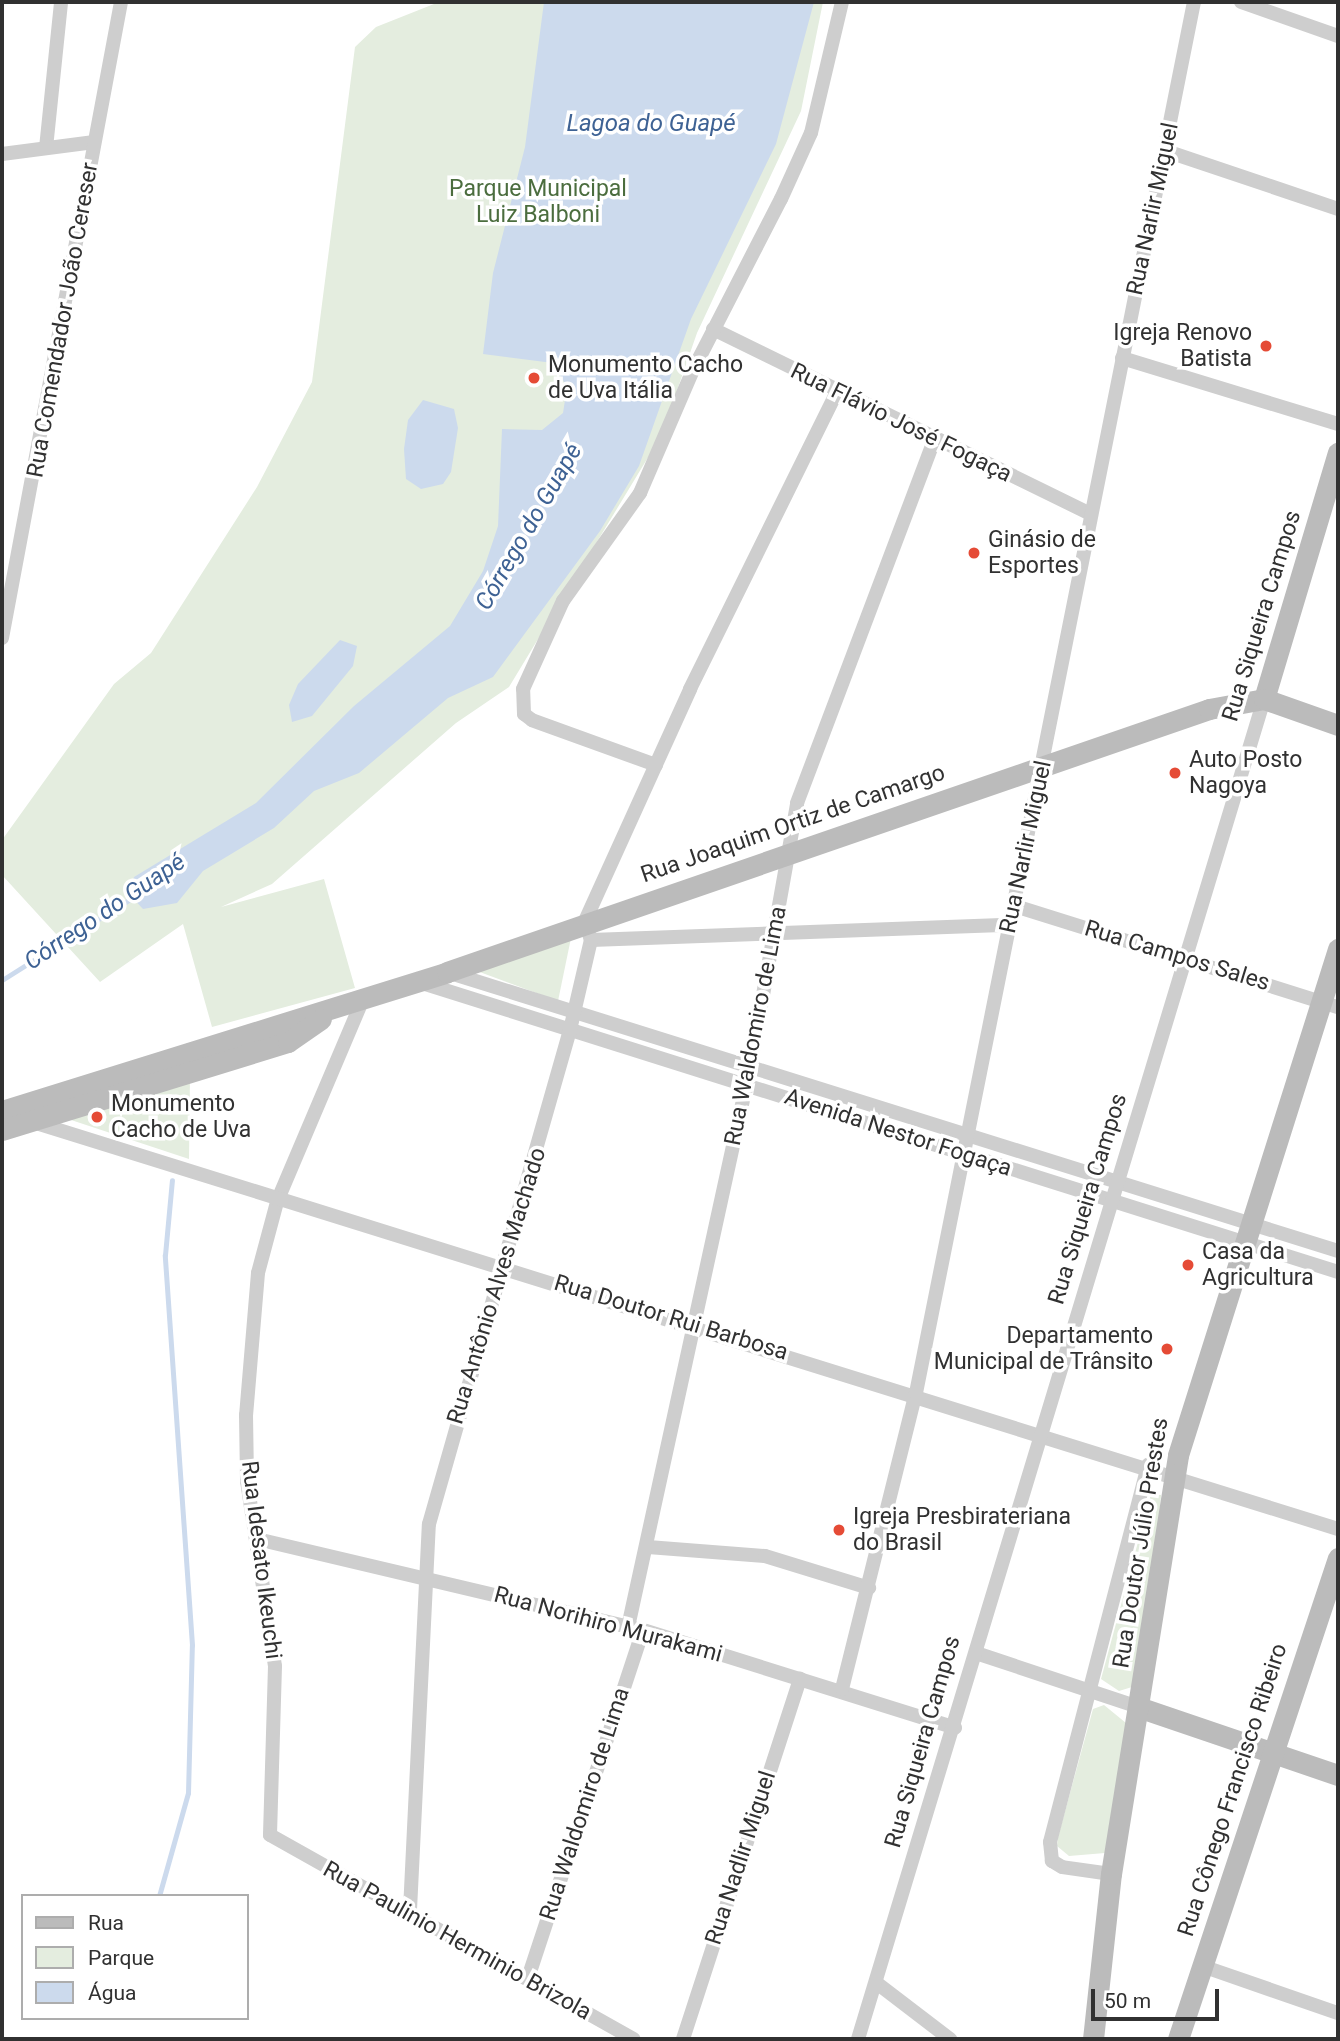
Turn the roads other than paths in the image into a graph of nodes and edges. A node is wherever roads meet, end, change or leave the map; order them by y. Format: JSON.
{"nodes":[{"id":1,"x":61,"y":2,"type":"edge"},
{"id":2,"x":121,"y":2,"type":"edge"},
{"id":3,"x":842,"y":2,"type":"edge"},
{"id":4,"x":1194,"y":2,"type":"edge"},
{"id":5,"x":1241,"y":2,"type":"edge"},
{"id":6,"x":1338,"y":36,"type":"edge"},
{"id":7,"x":93,"y":142,"type":"junction"},
{"id":8,"x":46,"y":148,"type":"junction"},
{"id":9,"x":1166,"y":151,"type":"junction"},
{"id":10,"x":2,"y":154,"type":"edge"},
{"id":11,"x":1338,"y":209,"type":"edge"},
{"id":12,"x":713,"y":329,"type":"junction"},
{"id":13,"x":1122,"y":358,"type":"junction"},
{"id":14,"x":837,"y":392,"type":"junction"},
{"id":15,"x":1338,"y":424,"type":"edge"},
{"id":16,"x":934,"y":441,"type":"junction"},
{"id":17,"x":1338,"y":453,"type":"edge"},
{"id":18,"x":1091,"y":514,"type":"junction"},
{"id":19,"x":2,"y":638,"type":"edge"},
{"id":20,"x":1264,"y":699,"type":"junction"},
{"id":21,"x":1338,"y":724,"type":"edge"},
{"id":22,"x":656,"y":765,"type":"junction"},
{"id":23,"x":1044,"y":767,"type":"junction"},
{"id":24,"x":787,"y":854,"type":"junction"},
{"id":25,"x":1015,"y":906,"type":"junction"},
{"id":26,"x":1009,"y":925,"type":"junction"},
{"id":27,"x":588,"y":930,"type":"junction"},
{"id":28,"x":777,"y":934,"type":"junction"},
{"id":29,"x":1338,"y":949,"type":"edge"},
{"id":30,"x":1188,"y":958,"type":"junction"},
{"id":31,"x":447,"y":972,"type":"junction"},
{"id":32,"x":418,"y":981,"type":"junction"},
{"id":33,"x":363,"y":999,"type":"junction"},
{"id":34,"x":1330,"y":1005,"type":"edge"},
{"id":35,"x":340,"y":1006,"type":"junction"},
{"id":36,"x":574,"y":1015,"type":"junction"},
{"id":37,"x":570,"y":1030,"type":"junction"},
{"id":38,"x":750,"y":1068,"type":"junction"},
{"id":39,"x":746,"y":1084,"type":"junction"},
{"id":40,"x":850,"y":1099,"type":"junction"},
{"id":41,"x":2,"y":1111,"type":"edge"},
{"id":42,"x":845,"y":1116,"type":"junction"},
{"id":43,"x":908,"y":1117,"type":"junction"},
{"id":44,"x":31,"y":1121,"type":"junction"},
{"id":45,"x":2,"y":1130,"type":"edge"},
{"id":46,"x":902,"y":1134,"type":"junction"},
{"id":47,"x":968,"y":1136,"type":"junction"},
{"id":48,"x":964,"y":1154,"type":"junction"},
{"id":49,"x":1121,"y":1184,"type":"junction"},
{"id":50,"x":277,"y":1202,"type":"junction"},
{"id":51,"x":1115,"y":1203,"type":"junction"},
{"id":52,"x":1250,"y":1234,"type":"junction"},
{"id":53,"x":1338,"y":1251,"type":"edge"},
{"id":54,"x":506,"y":1269,"type":"junction"},
{"id":55,"x":1338,"y":1272,"type":"edge"},
{"id":56,"x":694,"y":1324,"type":"junction"},
{"id":57,"x":916,"y":1393,"type":"junction"},
{"id":58,"x":1042,"y":1433,"type":"junction"},
{"id":59,"x":1148,"y":1465,"type":"junction"},
{"id":60,"x":1175,"y":1474,"type":"junction"},
{"id":61,"x":1338,"y":1529,"type":"edge"},
{"id":62,"x":257,"y":1539,"type":"junction"},
{"id":63,"x":648,"y":1547,"type":"junction"},
{"id":64,"x":1338,"y":1558,"type":"edge"},
{"id":65,"x":424,"y":1578,"type":"junction"},
{"id":66,"x":869,"y":1588,"type":"junction"},
{"id":67,"x":628,"y":1627,"type":"junction"},
{"id":68,"x":643,"y":1630,"type":"junction"},
{"id":69,"x":976,"y":1653,"type":"junction"},
{"id":70,"x":800,"y":1678,"type":"junction"},
{"id":71,"x":842,"y":1689,"type":"junction"},
{"id":72,"x":1090,"y":1690,"type":"junction"},
{"id":73,"x":1141,"y":1708,"type":"junction"},
{"id":74,"x":955,"y":1728,"type":"junction"},
{"id":75,"x":1271,"y":1752,"type":"junction"},
{"id":76,"x":1338,"y":1775,"type":"edge"},
{"id":77,"x":279,"y":1844,"type":"joint"},
{"id":78,"x":1111,"y":1874,"type":"junction"},
{"id":79,"x":410,"y":1910,"type":"junction"},
{"id":80,"x":1202,"y":1966,"type":"junction"},
{"id":81,"x":528,"y":1978,"type":"junction"},
{"id":82,"x":878,"y":1984,"type":"junction"},
{"id":83,"x":1338,"y":2013,"type":"edge"},
{"id":84,"x":634,"y":2039,"type":"edge"},
{"id":85,"x":683,"y":2039,"type":"edge"},
{"id":86,"x":858,"y":2039,"type":"edge"},
{"id":87,"x":950,"y":2039,"type":"edge"},
{"id":88,"x":1093,"y":2039,"type":"edge"},
{"id":89,"x":1178,"y":2039,"type":"edge"}],
"edges":[{"from":1,"to":8,"type":"street"},
{"from":2,"to":7,"type":"street","name":"Rua Comendador João Cereser"},
{"from":3,"to":12,"type":"street"},
{"from":4,"to":9,"type":"street","name":"Rua Narlir Miguel"},
{"from":5,"to":6,"type":"street"},
{"from":7,"to":8,"type":"street"},
{"from":7,"to":19,"type":"street","name":"Rua Comendador João Cereser"},
{"from":8,"to":10,"type":"street"},
{"from":9,"to":11,"type":"street"},
{"from":9,"to":13,"type":"street","name":"Rua Narlir Miguel"},
{"from":12,"to":14,"type":"street","name":"Rua Flávio José Fogaça"},
{"from":12,"to":22,"type":"street"},
{"from":13,"to":15,"type":"street"},
{"from":13,"to":18,"type":"street","name":"Rua Narlir Miguel"},
{"from":14,"to":16,"type":"street","name":"Rua Flávio José Fogaça"},
{"from":14,"to":22,"type":"street","name":"Rua Antônio Alves Machado"},
{"from":16,"to":18,"type":"street","name":"Rua Flávio José Fogaça"},
{"from":16,"to":24,"type":"street","name":"Rua Waldomiro de Lima"},
{"from":17,"to":20,"type":"main road","name":"Rua Siqueira Campos"},
{"from":18,"to":23,"type":"street","name":"Rua Narlir Miguel"},
{"from":20,"to":21,"type":"main road"},
{"from":20,"to":23,"type":"main road","name":"Rua Joaquim Ortiz de Camargo"},
{"from":20,"to":30,"type":"street","name":"Rua Siqueira Campos"},
{"from":22,"to":27,"type":"street","name":"Rua Antônio Alves Machado"},
{"from":23,"to":24,"type":"main road","name":"Rua Joaquim Ortiz de Camargo"},
{"from":23,"to":25,"type":"street","name":"Rua Narlir Miguel"},
{"from":24,"to":27,"type":"main road","name":"Rua Joaquim Ortiz de Camargo"},
{"from":24,"to":28,"type":"street","name":"Rua Waldomiro de Lima"},
{"from":25,"to":26,"type":"street","name":"Rua Narlir Miguel"},
{"from":25,"to":30,"type":"street","name":"Rua Campos Sales"},
{"from":26,"to":28,"type":"street"},
{"from":26,"to":47,"type":"street","name":"Rua Narlir Miguel"},
{"from":27,"to":28,"type":"street"},
{"from":27,"to":31,"type":"main road","name":"Rua Joaquim Ortiz de Camargo"},
{"from":27,"to":36,"type":"street","name":"Rua Antônio Alves Machado"},
{"from":28,"to":38,"type":"street","name":"Rua Waldomiro de Lima"},
{"from":29,"to":34,"type":"main road","name":"Rua Doutor Júlio Prestes"},
{"from":30,"to":34,"type":"street","name":"Rua Campos Sales"},
{"from":30,"to":49,"type":"street","name":"Rua Siqueira Campos"},
{"from":31,"to":32,"type":"main road","name":"Rua Joaquim Ortiz de Camargo"},
{"from":31,"to":36,"type":"street","name":"Avenida Nestor Fogaça"},
{"from":32,"to":33,"type":"main road","name":"Rua Joaquim Ortiz de Camargo"},
{"from":32,"to":37,"type":"street","name":"Avenida Nestor Fogaça"},
{"from":33,"to":35,"type":"main road","name":"Rua Joaquim Ortiz de Camargo"},
{"from":33,"to":50,"type":"street","name":"Rua Idesato Ikeuchi"},
{"from":34,"to":52,"type":"main road","name":"Rua Doutor Júlio Prestes"},
{"from":35,"to":41,"type":"main road","name":"Rua Joaquim Ortiz de Camargo"},
{"from":35,"to":44,"type":"main road","name":"Rua Joaquim Ortiz de Camargo"},
{"from":36,"to":37,"type":"street","name":"Rua Antônio Alves Machado"},
{"from":36,"to":38,"type":"street","name":"Avenida Nestor Fogaça"},
{"from":37,"to":39,"type":"street","name":"Avenida Nestor Fogaça"},
{"from":37,"to":54,"type":"street","name":"Rua Antônio Alves Machado"},
{"from":38,"to":39,"type":"street","name":"Rua Waldomiro de Lima"},
{"from":38,"to":40,"type":"street","name":"Avenida Nestor Fogaça"},
{"from":39,"to":42,"type":"street","name":"Avenida Nestor Fogaça"},
{"from":39,"to":56,"type":"street","name":"Rua Waldomiro de Lima"},
{"from":40,"to":42,"type":"street"},
{"from":40,"to":43,"type":"street","name":"Avenida Nestor Fogaça"},
{"from":41,"to":44,"type":"street","name":"Rua Doutor Rui Barbosa"},
{"from":42,"to":46,"type":"street","name":"Avenida Nestor Fogaça"},
{"from":43,"to":46,"type":"street"},
{"from":43,"to":47,"type":"street","name":"Avenida Nestor Fogaça"},
{"from":44,"to":45,"type":"main road","name":"Rua Joaquim Ortiz de Camargo"},
{"from":44,"to":50,"type":"street","name":"Rua Doutor Rui Barbosa"},
{"from":46,"to":48,"type":"street","name":"Avenida Nestor Fogaça"},
{"from":47,"to":48,"type":"street","name":"Rua Narlir Miguel"},
{"from":47,"to":49,"type":"street","name":"Avenida Nestor Fogaça"},
{"from":48,"to":51,"type":"street","name":"Avenida Nestor Fogaça"},
{"from":48,"to":57,"type":"street","name":"Rua Narlir Miguel"},
{"from":49,"to":51,"type":"street","name":"Rua Siqueira Campos"},
{"from":49,"to":52,"type":"street","name":"Avenida Nestor Fogaça"},
{"from":50,"to":54,"type":"street","name":"Rua Doutor Rui Barbosa"},
{"from":50,"to":62,"type":"street","name":"Rua Idesato Ikeuchi"},
{"from":51,"to":52,"type":"street","name":"Avenida Nestor Fogaça"},
{"from":51,"to":58,"type":"street","name":"Rua Siqueira Campos"},
{"from":52,"to":53,"type":"street","name":"Avenida Nestor Fogaça"},
{"from":52,"to":55,"type":"street","name":"Avenida Nestor Fogaça"},
{"from":52,"to":60,"type":"main road","name":"Rua Doutor Júlio Prestes"},
{"from":54,"to":56,"type":"street","name":"Rua Doutor Rui Barbosa"},
{"from":54,"to":65,"type":"street","name":"Rua Antônio Alves Machado"},
{"from":56,"to":57,"type":"street","name":"Rua Doutor Rui Barbosa"},
{"from":56,"to":63,"type":"street","name":"Rua Waldomiro de Lima"},
{"from":57,"to":58,"type":"street","name":"Rua Doutor Rui Barbosa"},
{"from":57,"to":66,"type":"street","name":"Rua Narlir Miguel"},
{"from":58,"to":59,"type":"street","name":"Rua Doutor Rui Barbosa"},
{"from":58,"to":69,"type":"street","name":"Rua Siqueira Campos"},
{"from":59,"to":60,"type":"street","name":"Rua Doutor Rui Barbosa"},
{"from":59,"to":72,"type":"street"},
{"from":60,"to":61,"type":"street","name":"Rua Doutor Rui Barbosa"},
{"from":60,"to":73,"type":"main road","name":"Rua Doutor Júlio Prestes"},
{"from":62,"to":65,"type":"street","name":"Rua Norihiro Murakami"},
{"from":62,"to":77,"type":"street","name":"Rua Idesato Ikeuchi"},
{"from":63,"to":66,"type":"street"},
{"from":63,"to":67,"type":"street","name":"Rua Waldomiro de Lima"},
{"from":64,"to":75,"type":"main road","name":"Rua Cônego Francisco Ribeiro"},
{"from":65,"to":67,"type":"street","name":"Rua Norihiro Murakami"},
{"from":65,"to":79,"type":"street","name":"Rua Antônio Alves Machado"},
{"from":66,"to":71,"type":"street","name":"Rua Narlir Miguel"},
{"from":67,"to":68,"type":"street","name":"Rua Norihiro Murakami"},
{"from":68,"to":70,"type":"street","name":"Rua Norihiro Murakami"},
{"from":68,"to":81,"type":"street","name":"Rua Waldomiro de Lima"},
{"from":69,"to":72,"type":"street"},
{"from":69,"to":74,"type":"street","name":"Rua Siqueira Campos"},
{"from":70,"to":71,"type":"street","name":"Rua Norihiro Murakami"},
{"from":70,"to":85,"type":"street","name":"Rua Nadlir Miguel"},
{"from":71,"to":74,"type":"street","name":"Rua Norihiro Murakami"},
{"from":72,"to":73,"type":"street"},
{"from":72,"to":78,"type":"street"},
{"from":73,"to":75,"type":"main road"},
{"from":73,"to":78,"type":"main road","name":"Rua Doutor Júlio Prestes"},
{"from":74,"to":82,"type":"street","name":"Rua Siqueira Campos"},
{"from":75,"to":76,"type":"main road"},
{"from":75,"to":80,"type":"main road","name":"Rua Cônego Francisco Ribeiro"},
{"from":77,"to":79,"type":"street","name":"Rua Paulinio Herminio Brizola"},
{"from":78,"to":88,"type":"main road","name":"Rua Doutor Júlio Prestes"},
{"from":79,"to":81,"type":"street","name":"Rua Paulinio Herminio Brizola"},
{"from":80,"to":83,"type":"street"},
{"from":80,"to":89,"type":"main road","name":"Rua Cônego Francisco Ribeiro"},
{"from":81,"to":84,"type":"street","name":"Rua Paulinio Herminio Brizola"},
{"from":82,"to":86,"type":"street","name":"Rua Siqueira Campos"},
{"from":82,"to":87,"type":"street"}]}
